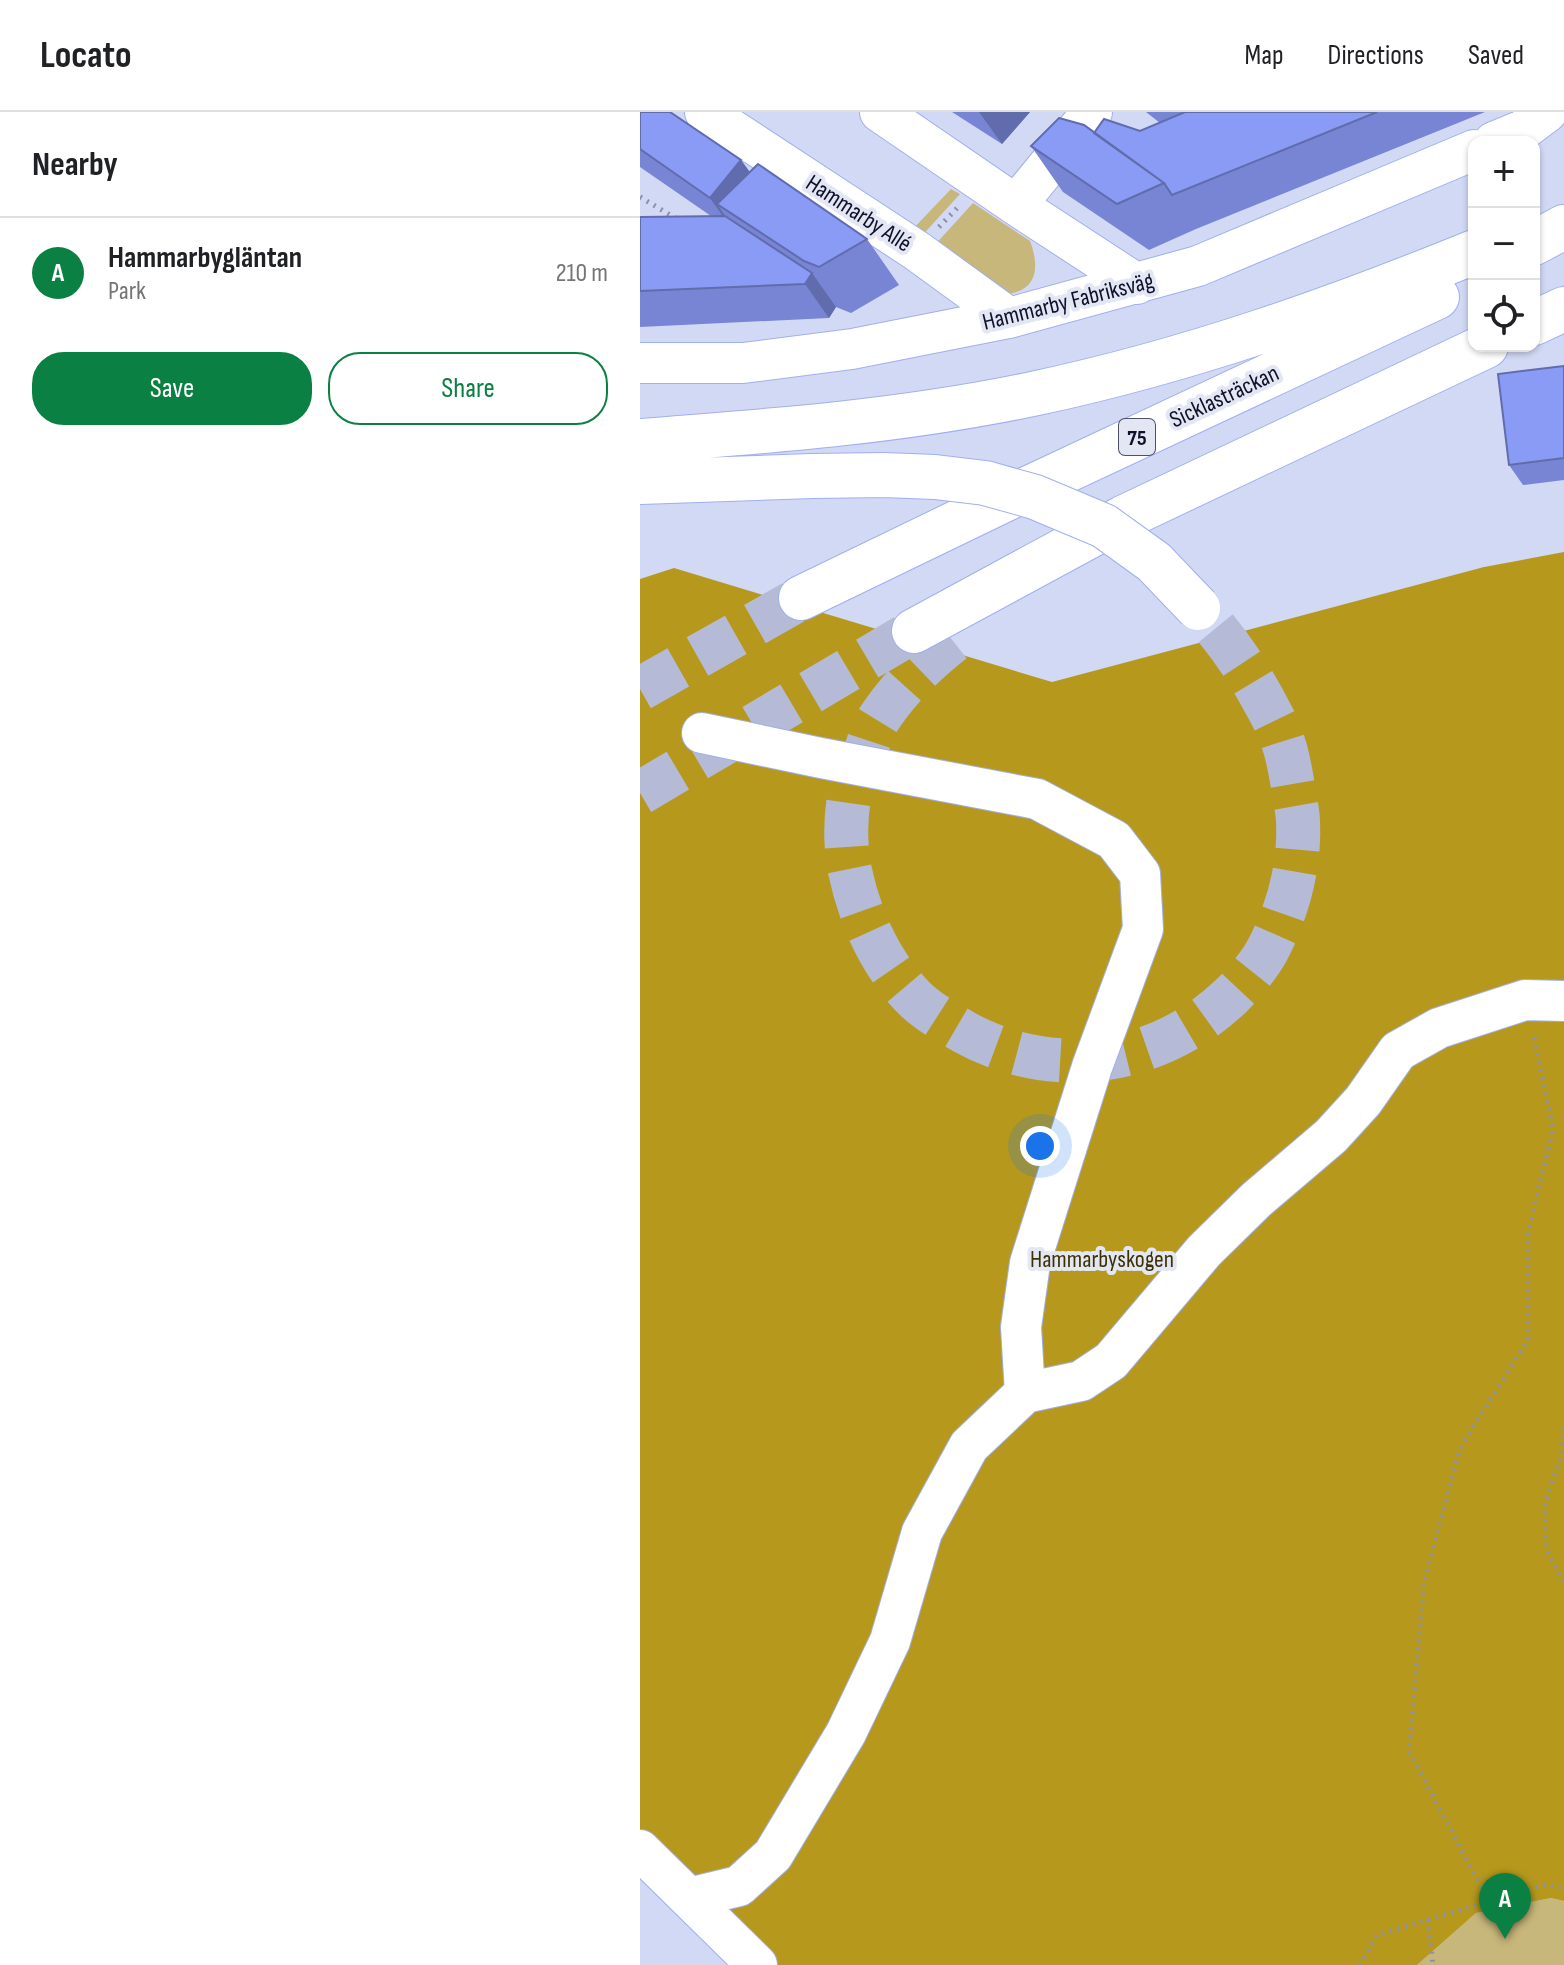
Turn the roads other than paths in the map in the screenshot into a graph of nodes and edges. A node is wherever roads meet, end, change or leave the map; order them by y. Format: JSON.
{"nodes":[{"id":1,"x":705,"y":112,"type":"edge"},
{"id":2,"x":880,"y":112,"type":"edge"},
{"id":3,"x":1092,"y":112,"type":"edge"},
{"id":4,"x":1547,"y":112,"type":"edge"},
{"id":5,"x":1508,"y":136,"type":"edge"},
{"id":6,"x":1468,"y":153,"type":"edge"},
{"id":7,"x":1016,"y":205,"type":"junction"},
{"id":8,"x":1564,"y":215,"type":"edge"},
{"id":9,"x":1540,"y":225,"type":"edge"},
{"id":10,"x":1564,"y":227,"type":"edge"},
{"id":11,"x":1540,"y":240,"type":"edge"},
{"id":12,"x":1468,"y":254,"type":"edge"},
{"id":13,"x":1468,"y":279,"type":"edge"},
{"id":14,"x":1137,"y":284,"type":"junction"},
{"id":15,"x":1564,"y":309,"type":"edge"},
{"id":16,"x":1009,"y":318,"type":"junction"},
{"id":17,"x":1540,"y":320,"type":"edge"},
{"id":18,"x":1473,"y":352,"type":"edge"},
{"id":19,"x":640,"y":363,"type":"edge"},
{"id":20,"x":640,"y":441,"type":"edge"},
{"id":21,"x":640,"y":482,"type":"edge"},
{"id":22,"x":801,"y":598,"type":"tunnel mouth"},
{"id":23,"x":1198,"y":608,"type":"tunnel mouth"},
{"id":24,"x":933,"y":636,"type":"tunnel mouth"},
{"id":25,"x":702,"y":733,"type":"dead end"},
{"id":26,"x":1545,"y":1001,"type":"edge"},
{"id":27,"x":1025,"y":1393,"type":"junction"},
{"id":28,"x":640,"y":1850,"type":"edge"},
{"id":29,"x":689,"y":1898,"type":"junction"},
{"id":30,"x":757,"y":1965,"type":"edge"}],
"edges":[{"from":1,"to":16,"type":"street","name":"Hammarby Allé"},
{"from":2,"to":7,"type":"street"},
{"from":3,"to":7,"type":"street"},
{"from":4,"to":5,"type":"street"},
{"from":6,"to":14,"type":"street","name":"Hammarby Fabriksväg"},
{"from":7,"to":14,"type":"street"},
{"from":8,"to":9,"type":"highway"},
{"from":10,"to":11,"type":"highway"},
{"from":12,"to":20,"type":"highway"},
{"from":13,"to":22,"type":"highway","name":"Sicklasträckan","number":"75"},
{"from":14,"to":16,"type":"street","name":"Hammarby Fabriksväg"},
{"from":15,"to":17,"type":"highway"},
{"from":16,"to":19,"type":"street","name":"Hammarby Fabriksväg"},
{"from":18,"to":24,"type":"highway"},
{"from":21,"to":23,"type":"highway","bridge":true},
{"from":25,"to":27,"type":"street"},
{"from":26,"to":27,"type":"street"},
{"from":27,"to":29,"type":"street"},
{"from":28,"to":29,"type":"street"},
{"from":29,"to":30,"type":"street"}]}
